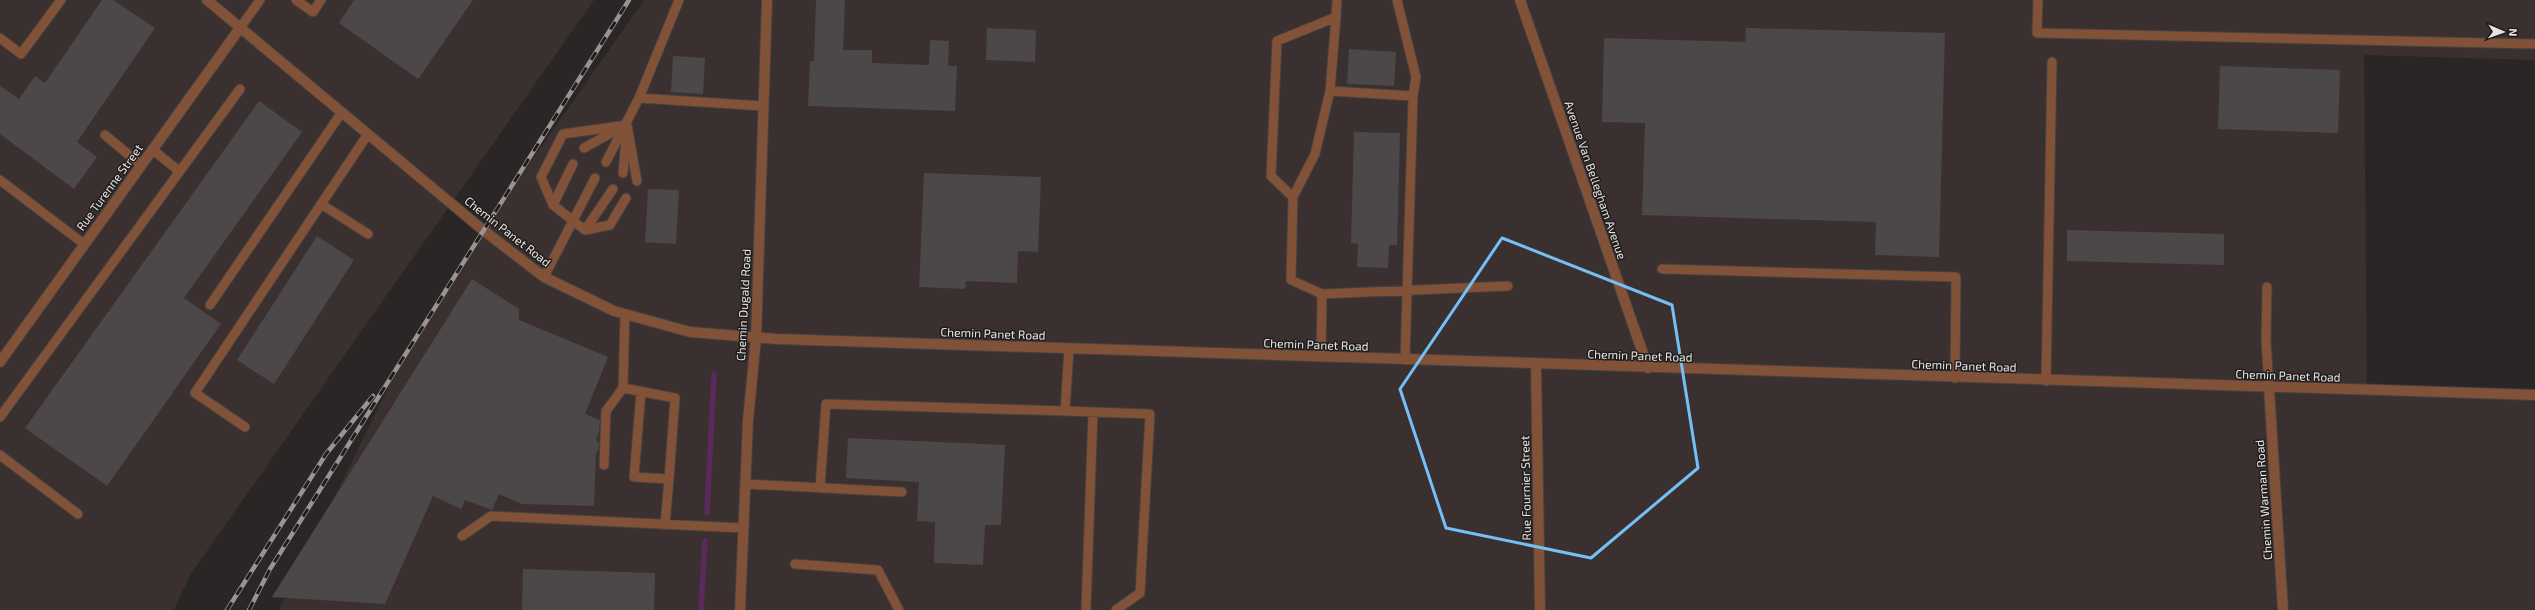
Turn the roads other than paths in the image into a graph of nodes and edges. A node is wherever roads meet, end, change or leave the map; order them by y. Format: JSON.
{"nodes":[{"id":1,"x":61,"y":0,"type":"edge"},
{"id":2,"x":207,"y":0,"type":"edge"},
{"id":3,"x":260,"y":0,"type":"edge"},
{"id":4,"x":296,"y":0,"type":"edge"},
{"id":5,"x":321,"y":0,"type":"edge"},
{"id":6,"x":679,"y":0,"type":"edge"},
{"id":7,"x":767,"y":0,"type":"edge"},
{"id":8,"x":1337,"y":0,"type":"edge"},
{"id":9,"x":1397,"y":0,"type":"edge"},
{"id":10,"x":1520,"y":0,"type":"edge"},
{"id":11,"x":2038,"y":0,"type":"edge"},
{"id":12,"x":1336,"y":17,"type":"junction"},
{"id":13,"x":240,"y":28,"type":"junction"},
{"id":14,"x":0,"y":38,"type":"edge"},
{"id":15,"x":2535,"y":44,"type":"edge"},
{"id":16,"x":2052,"y":62,"type":"dead end"},
{"id":17,"x":240,"y":89,"type":"dead end"},
{"id":18,"x":1330,"y":91,"type":"junction"},
{"id":19,"x":1413,"y":96,"type":"junction"},
{"id":20,"x":639,"y":98,"type":"junction"},
{"id":21,"x":763,"y":106,"type":"junction"},
{"id":22,"x":342,"y":112,"type":"junction"},
{"id":23,"x":627,"y":125,"type":"junction"},
{"id":24,"x":368,"y":134,"type":"junction"},
{"id":25,"x":105,"y":135,"type":"dead end"},
{"id":26,"x":584,"y":148,"type":"dead end"},
{"id":27,"x":152,"y":150,"type":"junction"},
{"id":28,"x":606,"y":162,"type":"dead end"},
{"id":29,"x":573,"y":164,"type":"dead end"},
{"id":30,"x":141,"y":165,"type":"junction"},
{"id":31,"x":179,"y":171,"type":"junction"},
{"id":32,"x":623,"y":173,"type":"dead end"},
{"id":33,"x":595,"y":178,"type":"dead end"},
{"id":34,"x":0,"y":180,"type":"edge"},
{"id":35,"x":637,"y":182,"type":"dead end"},
{"id":36,"x":613,"y":189,"type":"dead end"},
{"id":37,"x":1293,"y":197,"type":"junction"},
{"id":38,"x":626,"y":198,"type":"dead end"},
{"id":39,"x":321,"y":204,"type":"junction"},
{"id":40,"x":553,"y":205,"type":"junction"},
{"id":41,"x":572,"y":219,"type":"junction"},
{"id":42,"x":585,"y":230,"type":"junction"},
{"id":43,"x":368,"y":234,"type":"dead end"},
{"id":44,"x":84,"y":244,"type":"junction"},
{"id":45,"x":1662,"y":269,"type":"dead end"},
{"id":46,"x":544,"y":277,"type":"junction"},
{"id":47,"x":1508,"y":286,"type":"dead end"},
{"id":48,"x":2267,"y":287,"type":"dead end"},
{"id":49,"x":1408,"y":290,"type":"junction"},
{"id":50,"x":1322,"y":294,"type":"junction"},
{"id":51,"x":210,"y":305,"type":"dead end"},
{"id":52,"x":626,"y":314,"type":"junction"},
{"id":53,"x":756,"y":338,"type":"junction"},
{"id":54,"x":1068,"y":349,"type":"junction"},
{"id":55,"x":1321,"y":357,"type":"junction"},
{"id":56,"x":0,"y":360,"type":"edge"},
{"id":57,"x":1405,"y":360,"type":"junction"},
{"id":58,"x":1536,"y":365,"type":"junction"},
{"id":59,"x":1648,"y":368,"type":"junction"},
{"id":60,"x":1955,"y":378,"type":"junction"},
{"id":61,"x":2046,"y":381,"type":"junction"},
{"id":62,"x":623,"y":388,"type":"junction"},
{"id":63,"x":2269,"y":388,"type":"junction"},
{"id":64,"x":641,"y":392,"type":"junction"},
{"id":65,"x":2535,"y":395,"type":"edge"},
{"id":66,"x":1065,"y":411,"type":"junction"},
{"id":67,"x":1093,"y":412,"type":"junction"},
{"id":68,"x":0,"y":416,"type":"edge"},
{"id":69,"x":245,"y":427,"type":"dead end"},
{"id":70,"x":0,"y":455,"type":"edge"},
{"id":71,"x":604,"y":465,"type":"dead end"},
{"id":72,"x":669,"y":479,"type":"junction"},
{"id":73,"x":745,"y":484,"type":"junction"},
{"id":74,"x":820,"y":488,"type":"junction"},
{"id":75,"x":902,"y":492,"type":"dead end"},
{"id":76,"x":78,"y":514,"type":"dead end"},
{"id":77,"x":666,"y":525,"type":"junction"},
{"id":78,"x":743,"y":528,"type":"junction"},
{"id":79,"x":462,"y":536,"type":"dead end"},
{"id":80,"x":795,"y":564,"type":"dead end"},
{"id":81,"x":740,"y":610,"type":"edge"},
{"id":82,"x":898,"y":610,"type":"edge"},
{"id":83,"x":1086,"y":610,"type":"edge"},
{"id":84,"x":1116,"y":610,"type":"edge"},
{"id":85,"x":1540,"y":610,"type":"edge"},
{"id":86,"x":2283,"y":610,"type":"edge"}],
"edges":[{"from":1,"to":14,"type":"lane"},
{"from":2,"to":13,"type":"street","name":"Chemin Panet Road"},
{"from":3,"to":13,"type":"lane"},
{"from":4,"to":5,"type":"lane"},
{"from":6,"to":20,"type":"lane"},
{"from":7,"to":21,"type":"street","name":"Chemin Dugald Road"},
{"from":8,"to":12,"type":"lane"},
{"from":9,"to":19,"type":"lane"},
{"from":10,"to":59,"type":"street","name":"Avenue Van Bellegham Avenue"},
{"from":11,"to":15,"type":"lane"},
{"from":12,"to":18,"type":"lane"},
{"from":12,"to":37,"type":"lane"},
{"from":13,"to":22,"type":"street","name":"Chemin Panet Road"},
{"from":13,"to":27,"type":"street","name":"Rue Turenne Street"},
{"from":16,"to":61,"type":"lane"},
{"from":17,"to":31,"type":"lane"},
{"from":18,"to":19,"type":"lane"},
{"from":18,"to":37,"type":"lane"},
{"from":19,"to":49,"type":"lane"},
{"from":20,"to":21,"type":"lane"},
{"from":20,"to":23,"type":"lane"},
{"from":21,"to":53,"type":"street","name":"Chemin Dugald Road"},
{"from":22,"to":24,"type":"street","name":"Chemin Panet Road"},
{"from":22,"to":51,"type":"lane"},
{"from":23,"to":26,"type":"lane"},
{"from":23,"to":28,"type":"lane"},
{"from":23,"to":32,"type":"lane"},
{"from":23,"to":35,"type":"lane"},
{"from":23,"to":40,"type":"lane"},
{"from":24,"to":39,"type":"lane"},
{"from":24,"to":46,"type":"street","name":"Chemin Panet Road"},
{"from":25,"to":30,"type":"lane"},
{"from":27,"to":30,"type":"street","name":"Rue Turenne Street"},
{"from":27,"to":31,"type":"lane"},
{"from":29,"to":40,"type":"lane"},
{"from":30,"to":44,"type":"street","name":"Rue Turenne Street"},
{"from":31,"to":68,"type":"lane"},
{"from":33,"to":41,"type":"lane"},
{"from":34,"to":44,"type":"lane"},
{"from":36,"to":42,"type":"lane"},
{"from":37,"to":50,"type":"lane"},
{"from":38,"to":42,"type":"lane"},
{"from":39,"to":43,"type":"lane"},
{"from":39,"to":69,"type":"lane"},
{"from":40,"to":41,"type":"lane"},
{"from":41,"to":42,"type":"lane"},
{"from":41,"to":46,"type":"lane"},
{"from":44,"to":56,"type":"street","name":"Rue Turenne Street"},
{"from":45,"to":60,"type":"lane"},
{"from":46,"to":52,"type":"street","name":"Chemin Panet Road"},
{"from":47,"to":49,"type":"lane"},
{"from":48,"to":63,"type":"lane"},
{"from":49,"to":50,"type":"lane"},
{"from":49,"to":57,"type":"lane"},
{"from":50,"to":55,"type":"lane"},
{"from":52,"to":53,"type":"street","name":"Chemin Panet Road"},
{"from":52,"to":62,"type":"lane"},
{"from":53,"to":54,"type":"street","name":"Chemin Panet Road"},
{"from":53,"to":73,"type":"street","name":"Chemin Dugald Road"},
{"from":54,"to":55,"type":"street","name":"Chemin Panet Road"},
{"from":54,"to":66,"type":"lane"},
{"from":55,"to":57,"type":"street","name":"Chemin Panet Road"},
{"from":57,"to":58,"type":"street","name":"Chemin Panet Road"},
{"from":58,"to":59,"type":"street","name":"Chemin Panet Road"},
{"from":58,"to":85,"type":"street","name":"Rue Fournier Street"},
{"from":59,"to":60,"type":"street","name":"Chemin Panet Road"},
{"from":60,"to":61,"type":"street","name":"Chemin Panet Road"},
{"from":61,"to":63,"type":"street","name":"Chemin Panet Road"},
{"from":62,"to":64,"type":"lane"},
{"from":62,"to":71,"type":"lane"},
{"from":63,"to":65,"type":"street","name":"Chemin Panet Road"},
{"from":63,"to":86,"type":"street","name":"Chemin Warman Road"},
{"from":64,"to":72,"type":"lane"},
{"from":64,"to":72,"type":"lane"},
{"from":66,"to":67,"type":"lane"},
{"from":66,"to":74,"type":"lane"},
{"from":67,"to":83,"type":"lane"},
{"from":67,"to":84,"type":"lane"},
{"from":70,"to":76,"type":"lane"},
{"from":72,"to":77,"type":"lane"},
{"from":73,"to":74,"type":"lane"},
{"from":73,"to":78,"type":"street","name":"Chemin Dugald Road"},
{"from":74,"to":75,"type":"lane"},
{"from":77,"to":78,"type":"lane"},
{"from":77,"to":79,"type":"lane"},
{"from":78,"to":81,"type":"street","name":"Chemin Dugald Road"},
{"from":80,"to":82,"type":"lane"}]}
